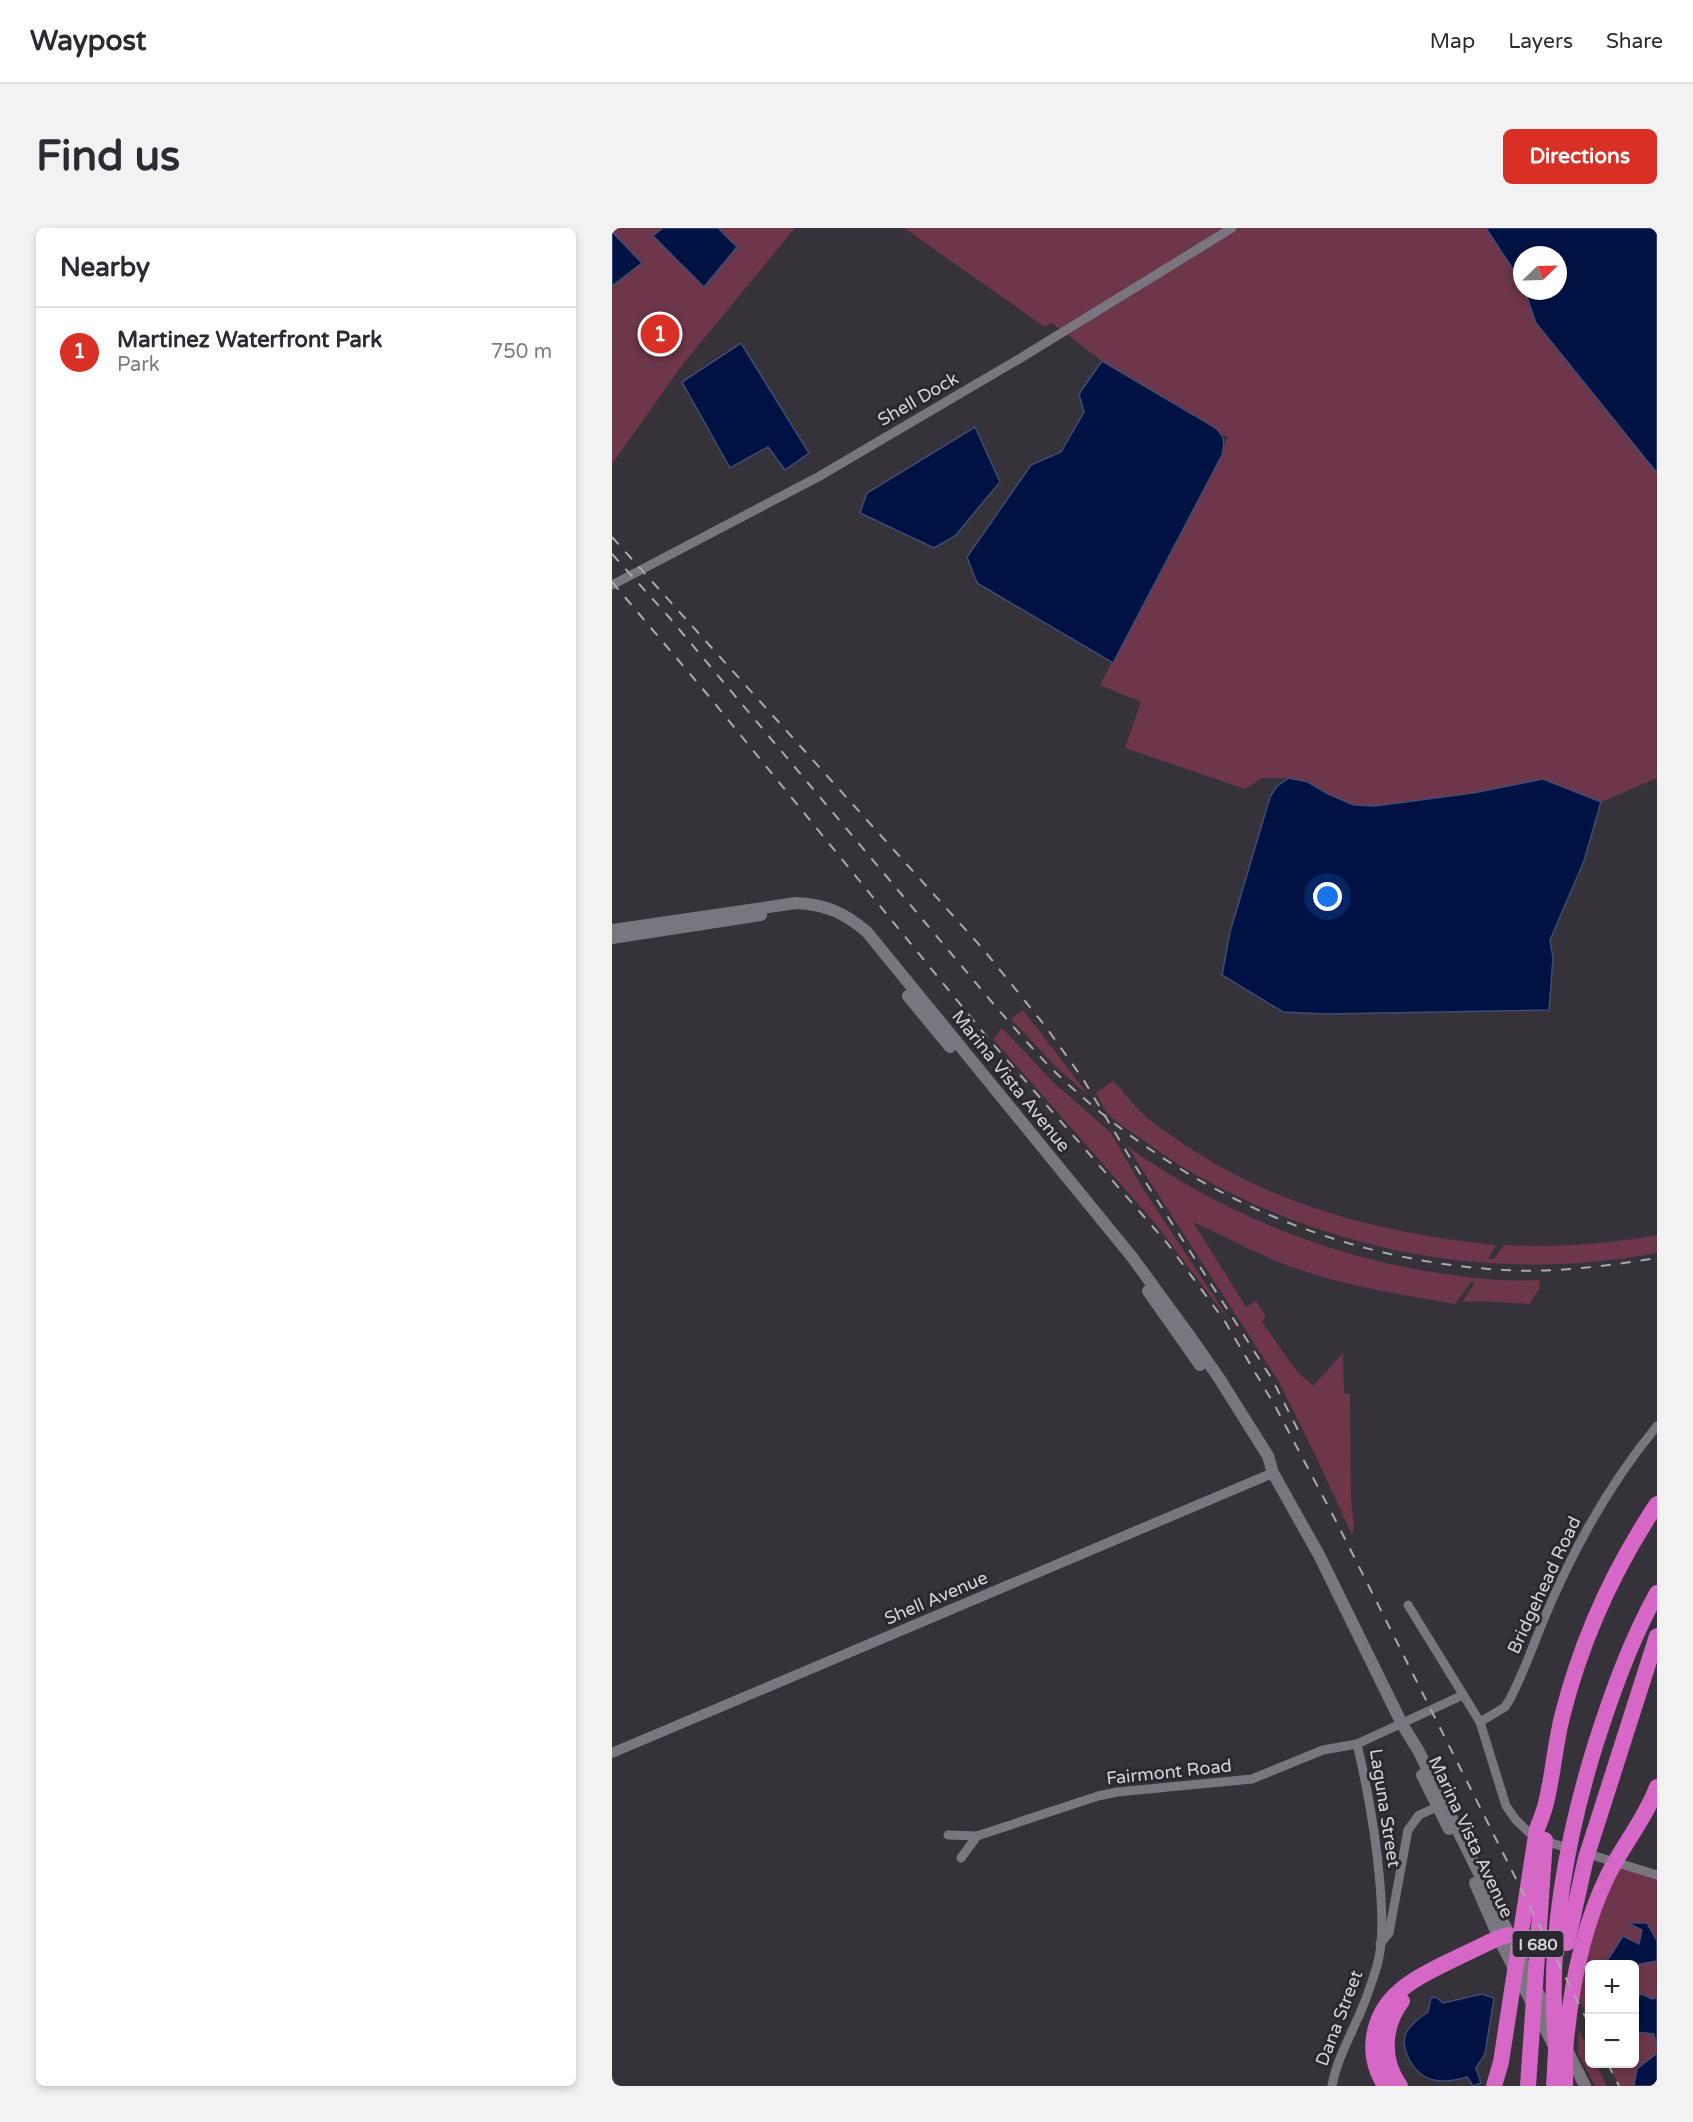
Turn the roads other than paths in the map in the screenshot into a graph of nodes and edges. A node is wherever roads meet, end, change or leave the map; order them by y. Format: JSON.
{"nodes":[{"id":1,"x":1232,"y":228,"type":"edge"},
{"id":2,"x":612,"y":585,"type":"edge"},
{"id":3,"x":612,"y":930,"type":"edge"},
{"id":4,"x":612,"y":938,"type":"edge"},
{"id":5,"x":1657,"y":1426,"type":"edge"},
{"id":6,"x":1273,"y":1473,"type":"junction"},
{"id":7,"x":1657,"y":1504,"type":"edge"},
{"id":8,"x":1657,"y":1593,"type":"edge"},
{"id":9,"x":1408,"y":1605,"type":"dead end"},
{"id":10,"x":1657,"y":1636,"type":"edge"},
{"id":11,"x":1463,"y":1695,"type":"junction"},
{"id":12,"x":1480,"y":1722,"type":"junction"},
{"id":13,"x":1402,"y":1724,"type":"junction"},
{"id":14,"x":1358,"y":1744,"type":"junction"},
{"id":15,"x":612,"y":1753,"type":"edge"},
{"id":16,"x":1657,"y":1787,"type":"edge"},
{"id":17,"x":1546,"y":1803,"type":"junction"},
{"id":18,"x":1437,"y":1807,"type":"junction"},
{"id":19,"x":948,"y":1835,"type":"dead end"},
{"id":20,"x":977,"y":1836,"type":"junction"},
{"id":21,"x":961,"y":1858,"type":"dead end"},
{"id":22,"x":1657,"y":1875,"type":"edge"},
{"id":23,"x":1381,"y":1925,"type":"joint"},
{"id":24,"x":1503,"y":1939,"type":"junction"},
{"id":25,"x":1380,"y":1944,"type":"junction"},
{"id":26,"x":1531,"y":1992,"type":"junction"},
{"id":27,"x":1561,"y":2050,"type":"junction"},
{"id":28,"x":1332,"y":2086,"type":"edge"},
{"id":29,"x":1385,"y":2086,"type":"edge"},
{"id":30,"x":1400,"y":2086,"type":"edge"},
{"id":31,"x":1494,"y":2086,"type":"edge"},
{"id":32,"x":1527,"y":2086,"type":"edge"},
{"id":33,"x":1554,"y":2086,"type":"edge"},
{"id":34,"x":1560,"y":2086,"type":"edge"},
{"id":35,"x":1565,"y":2086,"type":"edge"},
{"id":36,"x":1575,"y":2086,"type":"edge"},
{"id":37,"x":1585,"y":2086,"type":"edge"}],
"edges":[{"from":1,"to":2,"type":"street","name":"Shell Dock"},
{"from":3,"to":6,"type":"main road","name":"Marina Vista Avenue"},
{"from":4,"to":6,"type":"main road","name":"Marina Vista Avenue"},
{"from":5,"to":12,"type":"street","name":"Bridgehead Road"},
{"from":6,"to":13,"type":"main road","name":"Marina Vista Avenue"},
{"from":6,"to":15,"type":"street","name":"Shell Avenue"},
{"from":7,"to":17,"type":"highway","number":"I 680"},
{"from":8,"to":27,"type":"highway","number":"I 680"},
{"from":9,"to":11,"type":"street"},
{"from":10,"to":27,"type":"highway","number":"I 680"},
{"from":11,"to":12,"type":"street"},
{"from":11,"to":13,"type":"street","name":"Laguna Street"},
{"from":12,"to":22,"type":"street"},
{"from":13,"to":14,"type":"street","name":"Laguna Street"},
{"from":13,"to":18,"type":"main road","name":"Marina Vista Avenue"},
{"from":13,"to":24,"type":"main road","name":"Marina Vista Avenue"},
{"from":14,"to":20,"type":"street","name":"Fairmont Road"},
{"from":14,"to":23,"type":"street","name":"Laguna Street"},
{"from":16,"to":27,"type":"highway","number":"I 680"},
{"from":17,"to":31,"type":"highway"},
{"from":17,"to":32,"type":"highway","number":"I 680"},
{"from":18,"to":24,"type":"main road","name":"Marina Vista Avenue"},
{"from":18,"to":25,"type":"street","name":"Laguna Street"},
{"from":19,"to":20,"type":"street","name":"Fairmont Road"},
{"from":20,"to":21,"type":"street"},
{"from":23,"to":25,"type":"street","name":"Dana Street"},
{"from":24,"to":26,"type":"main road","name":"Marina Vista Avenue"},
{"from":24,"to":29,"type":"highway"},
{"from":24,"to":30,"type":"highway"},
{"from":25,"to":28,"type":"street","name":"Dana Street"},
{"from":26,"to":36,"type":"main road"},
{"from":26,"to":37,"type":"main road"},
{"from":27,"to":33,"type":"highway","number":"I 680"},
{"from":27,"to":34,"type":"highway","number":"I 680"},
{"from":27,"to":35,"type":"highway"}]}
